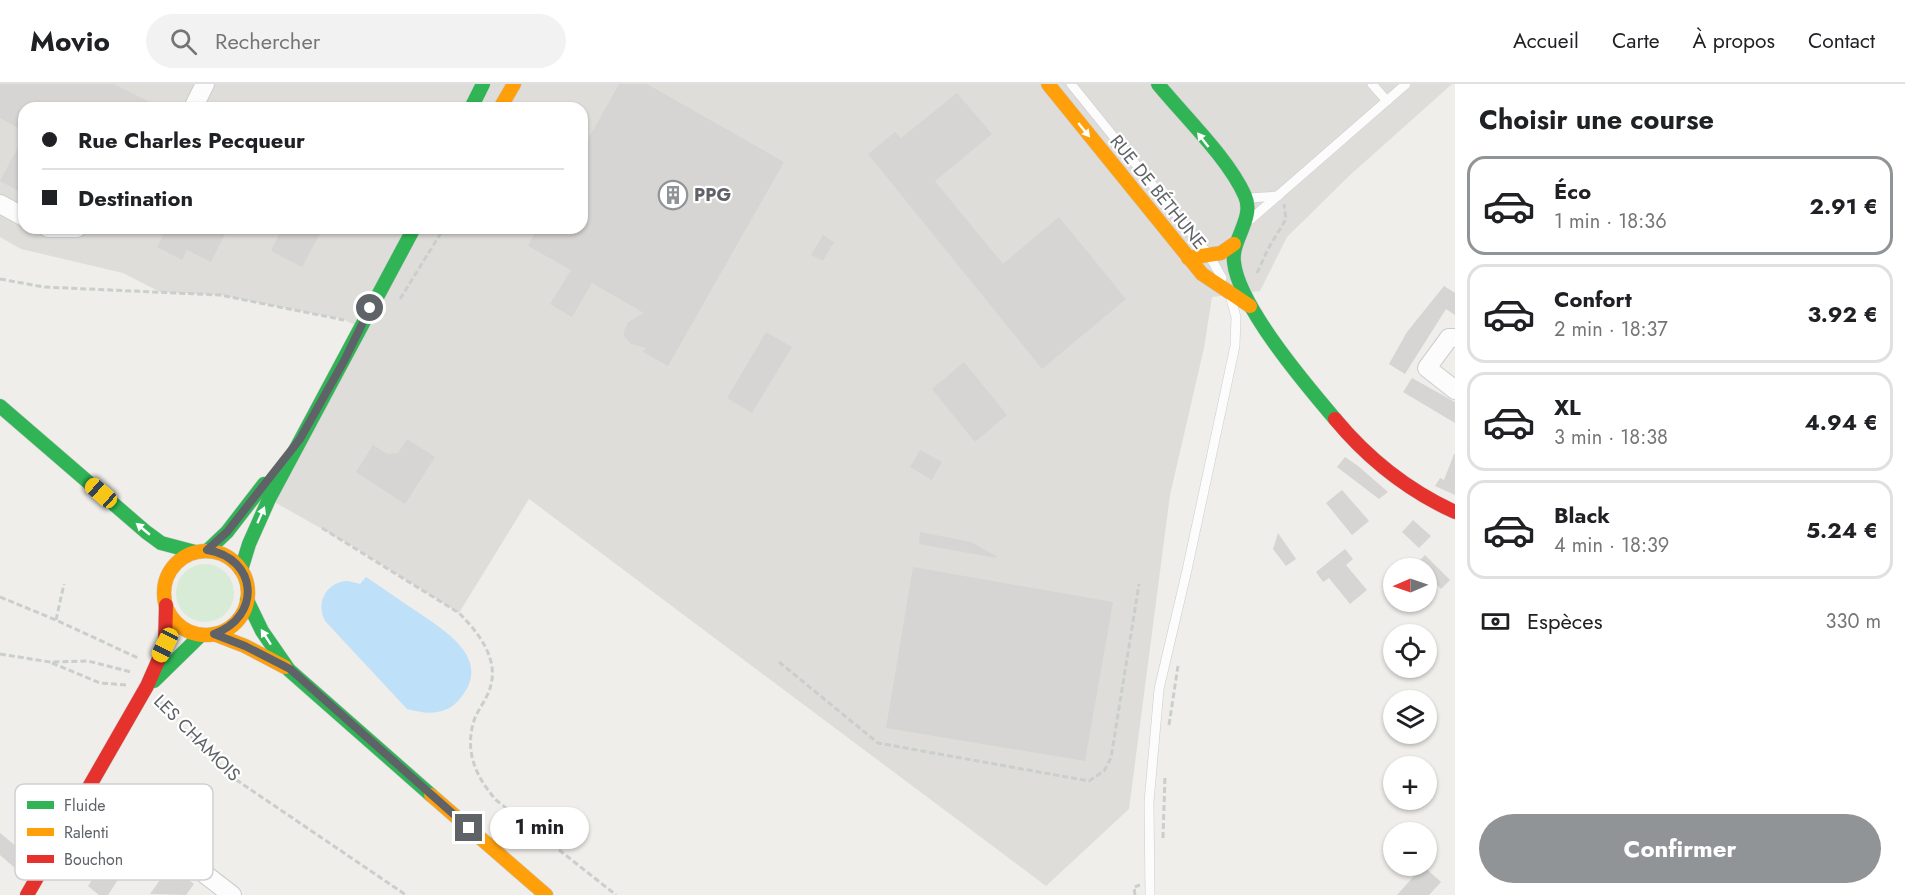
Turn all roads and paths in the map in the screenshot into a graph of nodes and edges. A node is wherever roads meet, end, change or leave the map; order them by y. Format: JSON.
{"nodes":[{"id":1,"x":205,"y":84,"type":"edge"},
{"id":2,"x":483,"y":84,"type":"edge"},
{"id":3,"x":514,"y":84,"type":"edge"},
{"id":4,"x":1048,"y":84,"type":"edge"},
{"id":5,"x":1071,"y":84,"type":"edge"},
{"id":6,"x":1158,"y":84,"type":"edge"},
{"id":7,"x":1372,"y":84,"type":"edge"},
{"id":8,"x":1406,"y":84,"type":"edge"},
{"id":9,"x":1387,"y":101,"type":"junction"},
{"id":10,"x":197,"y":102,"type":"edge"},
{"id":11,"x":474,"y":102,"type":"edge"},
{"id":12,"x":504,"y":102,"type":"edge"},
{"id":13,"x":1278,"y":196,"type":"junction"},
{"id":14,"x":1246,"y":198,"type":"junction"},
{"id":15,"x":0,"y":204,"type":"edge"},
{"id":16,"x":18,"y":214,"type":"edge"},
{"id":17,"x":1244,"y":225,"type":"junction"},
{"id":18,"x":410,"y":234,"type":"edge"},
{"id":19,"x":1234,"y":244,"type":"junction"},
{"id":20,"x":1209,"y":255,"type":"junction"},
{"id":21,"x":1188,"y":258,"type":"junction"},
{"id":22,"x":0,"y":279,"type":"edge"},
{"id":23,"x":1229,"y":292,"type":"junction"},
{"id":24,"x":1252,"y":308,"type":"junction"},
{"id":25,"x":359,"y":327,"type":"junction"},
{"id":26,"x":1455,"y":338,"type":"edge"},
{"id":27,"x":1454,"y":387,"type":"edge"},
{"id":28,"x":0,"y":406,"type":"edge"},
{"id":29,"x":300,"y":439,"type":"junction"},
{"id":30,"x":1455,"y":512,"type":"edge"},
{"id":31,"x":322,"y":528,"type":"dead end"},
{"id":32,"x":201,"y":551,"type":"junction"},
{"id":33,"x":153,"y":566,"type":"dead end"},
{"id":34,"x":242,"y":570,"type":"junction"},
{"id":35,"x":64,"y":584,"type":"dead end"},
{"id":36,"x":1139,"y":584,"type":"dead end"},
{"id":37,"x":164,"y":588,"type":"junction"},
{"id":38,"x":0,"y":597,"type":"edge"},
{"id":39,"x":248,"y":600,"type":"junction"},
{"id":40,"x":166,"y":605,"type":"junction"},
{"id":41,"x":57,"y":620,"type":"junction"},
{"id":42,"x":208,"y":634,"type":"junction"},
{"id":43,"x":0,"y":654,"type":"edge"},
{"id":44,"x":51,"y":662,"type":"junction"},
{"id":45,"x":779,"y":662,"type":"dead end"},
{"id":46,"x":1178,"y":665,"type":"dead end"},
{"id":47,"x":290,"y":669,"type":"junction"},
{"id":48,"x":153,"y":671,"type":"junction"},
{"id":49,"x":147,"y":686,"type":"junction"},
{"id":50,"x":1168,"y":729,"type":"dead end"},
{"id":51,"x":1165,"y":773,"type":"dead end"},
{"id":52,"x":92,"y":784,"type":"edge"},
{"id":53,"x":1163,"y":839,"type":"dead end"},
{"id":54,"x":36,"y":880,"type":"edge"},
{"id":55,"x":213,"y":880,"type":"edge"},
{"id":56,"x":1149,"y":885,"type":"junction"},
{"id":57,"x":27,"y":895,"type":"edge"},
{"id":58,"x":232,"y":895,"type":"edge"},
{"id":59,"x":406,"y":895,"type":"edge"},
{"id":60,"x":546,"y":895,"type":"edge"},
{"id":61,"x":616,"y":895,"type":"edge"},
{"id":62,"x":1134,"y":895,"type":"edge"},
{"id":63,"x":1150,"y":895,"type":"edge"}],
"edges":[{"from":1,"to":10,"type":"street"},
{"from":2,"to":11,"type":"main road"},
{"from":3,"to":12,"type":"main road"},
{"from":4,"to":21,"type":"main road","name":"RUE DE BÉTHUNE","one_way":true},
{"from":5,"to":20,"type":"lane"},
{"from":14,"to":6,"type":"main road","one_way":true},
{"from":7,"to":9,"type":"lane"},
{"from":8,"to":9,"type":"lane"},
{"from":9,"to":13,"type":"lane"},
{"from":13,"to":14,"type":"lane"},
{"from":13,"to":17,"type":"lane"},
{"from":14,"to":17,"type":"main road","name":"RUE DE BÉTHUNE"},
{"from":15,"to":16,"type":"street"},
{"from":17,"to":19,"type":"main road","name":"RUE DE BÉTHUNE"},
{"from":18,"to":25,"type":"main road"},
{"from":19,"to":20,"type":"main road"},
{"from":19,"to":24,"type":"main road","name":"RUE DE BÉTHUNE"},
{"from":20,"to":21,"type":"main road"},
{"from":20,"to":23,"type":"lane"},
{"from":21,"to":23,"type":"main road","name":"RUE DE BÉTHUNE"},
{"from":22,"to":25,"type":"path"},
{"from":23,"to":24,"type":"main road","name":"RUE DE BÉTHUNE"},
{"from":23,"to":56,"type":"lane"},
{"from":24,"to":30,"type":"main road","name":"RUE DE BÉTHUNE"},
{"from":25,"to":29,"type":"main road"},
{"from":26,"to":27,"type":"street"},
{"from":32,"to":28,"type":"main road","one_way":true},
{"from":29,"to":32,"type":"main road"},
{"from":34,"to":29,"type":"main road","one_way":true},
{"from":31,"to":61,"type":"path"},
{"from":32,"to":34,"type":"main road"},
{"from":32,"to":37,"type":"main road"},
{"from":33,"to":37,"type":"main road"},
{"from":34,"to":39,"type":"main road"},
{"from":35,"to":41,"type":"path"},
{"from":36,"to":45,"type":"path"},
{"from":37,"to":40,"type":"main road"},
{"from":38,"to":41,"type":"path"},
{"from":39,"to":42,"type":"main road"},
{"from":47,"to":39,"type":"main road","one_way":true},
{"from":40,"to":42,"type":"main road"},
{"from":40,"to":48,"type":"main road"},
{"from":41,"to":48,"type":"path"},
{"from":42,"to":47,"type":"main road"},
{"from":42,"to":49,"type":"main road"},
{"from":43,"to":44,"type":"path","name":"LES CHAMOIS"},
{"from":44,"to":49,"type":"path"},
{"from":44,"to":49,"type":"path","name":"LES CHAMOIS"},
{"from":46,"to":50,"type":"path"},
{"from":47,"to":60,"type":"main road"},
{"from":48,"to":49,"type":"main road"},
{"from":49,"to":52,"type":"main road"},
{"from":49,"to":59,"type":"path","name":"LES CHAMOIS"},
{"from":51,"to":53,"type":"path"},
{"from":54,"to":57,"type":"main road"},
{"from":55,"to":58,"type":"street"},
{"from":56,"to":62,"type":"path"},
{"from":56,"to":63,"type":"lane"}]}
